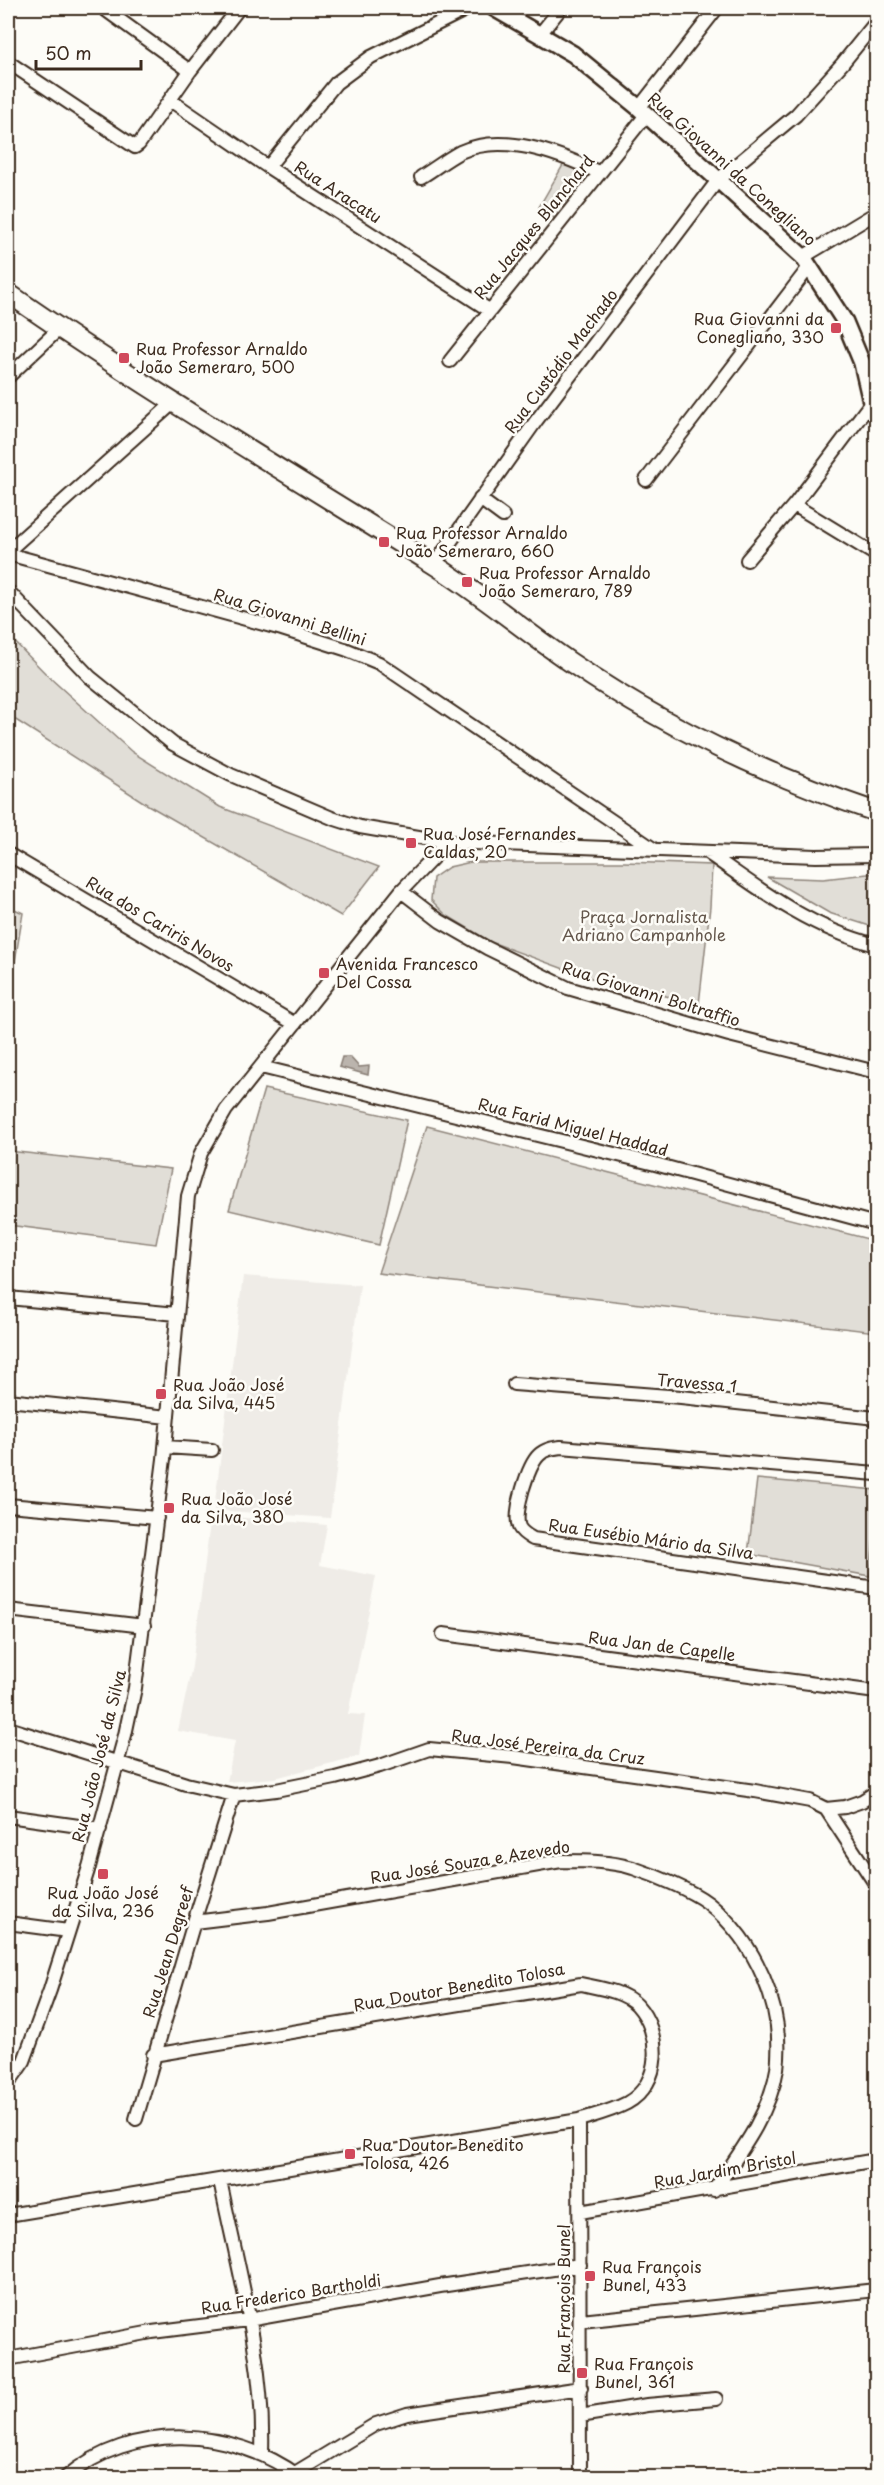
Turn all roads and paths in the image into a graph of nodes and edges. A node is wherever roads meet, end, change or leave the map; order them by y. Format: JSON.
{"nodes":[{"id":1,"x":103,"y":8,"type":"edge"},
{"id":2,"x":239,"y":8,"type":"edge"},
{"id":3,"x":469,"y":8,"type":"edge"},
{"id":4,"x":494,"y":8,"type":"edge"},
{"id":5,"x":561,"y":8,"type":"edge"},
{"id":6,"x":717,"y":8,"type":"edge"},
{"id":7,"x":876,"y":22,"type":"edge"},
{"id":8,"x":540,"y":34,"type":"junction"},
{"id":9,"x":8,"y":62,"type":"edge"},
{"id":10,"x":190,"y":71,"type":"junction"},
{"id":11,"x":170,"y":100,"type":"junction"},
{"id":12,"x":643,"y":112,"type":"junction"},
{"id":13,"x":268,"y":167,"type":"junction"},
{"id":14,"x":598,"y":172,"type":"junction"},
{"id":15,"x":421,"y":177,"type":"dead end"},
{"id":16,"x":718,"y":180,"type":"junction"},
{"id":17,"x":876,"y":213,"type":"edge"},
{"id":18,"x":806,"y":262,"type":"junction"},
{"id":19,"x":8,"y":293,"type":"edge"},
{"id":20,"x":489,"y":310,"type":"junction"},
{"id":21,"x":59,"y":329,"type":"junction"},
{"id":22,"x":450,"y":361,"type":"dead end"},
{"id":23,"x":8,"y":377,"type":"edge"},
{"id":24,"x":173,"y":403,"type":"junction"},
{"id":25,"x":875,"y":404,"type":"edge"},
{"id":26,"x":646,"y":480,"type":"dead end"},
{"id":27,"x":480,"y":499,"type":"junction"},
{"id":28,"x":794,"y":505,"type":"junction"},
{"id":29,"x":503,"y":516,"type":"dead end"},
{"id":30,"x":8,"y":553,"type":"edge"},
{"id":31,"x":876,"y":555,"type":"edge"},
{"id":32,"x":747,"y":560,"type":"dead end"},
{"id":33,"x":434,"y":565,"type":"junction"},
{"id":34,"x":8,"y":591,"type":"edge"},
{"id":35,"x":876,"y":812,"type":"edge"},
{"id":36,"x":448,"y":842,"type":"junction"},
{"id":37,"x":656,"y":851,"type":"junction"},
{"id":38,"x":708,"y":853,"type":"junction"},
{"id":39,"x":873,"y":853,"type":"edge"},
{"id":40,"x":8,"y":854,"type":"edge"},
{"id":41,"x":401,"y":891,"type":"junction"},
{"id":42,"x":876,"y":945,"type":"edge"},
{"id":43,"x":295,"y":1024,"type":"junction"},
{"id":44,"x":261,"y":1066,"type":"junction"},
{"id":45,"x":876,"y":1072,"type":"edge"},
{"id":46,"x":876,"y":1224,"type":"edge"},
{"id":47,"x":8,"y":1298,"type":"edge"},
{"id":48,"x":177,"y":1314,"type":"junction"},
{"id":49,"x":514,"y":1384,"type":"dead end"},
{"id":50,"x":8,"y":1400,"type":"edge"},
{"id":51,"x":168,"y":1417,"type":"junction"},
{"id":52,"x":876,"y":1418,"type":"edge"},
{"id":53,"x":165,"y":1447,"type":"junction"},
{"id":54,"x":212,"y":1450,"type":"dead end"},
{"id":55,"x":876,"y":1474,"type":"edge"},
{"id":56,"x":8,"y":1505,"type":"edge"},
{"id":57,"x":157,"y":1518,"type":"junction"},
{"id":58,"x":876,"y":1588,"type":"edge"},
{"id":59,"x":8,"y":1610,"type":"edge"},
{"id":60,"x":144,"y":1626,"type":"junction"},
{"id":61,"x":443,"y":1634,"type":"dead end"},
{"id":62,"x":876,"y":1692,"type":"edge"},
{"id":63,"x":8,"y":1728,"type":"edge"},
{"id":64,"x":117,"y":1763,"type":"junction"},
{"id":65,"x":876,"y":1792,"type":"edge"},
{"id":66,"x":234,"y":1795,"type":"junction"},
{"id":67,"x":826,"y":1809,"type":"junction"},
{"id":68,"x":8,"y":1816,"type":"edge"},
{"id":69,"x":100,"y":1829,"type":"junction"},
{"id":70,"x":876,"y":1885,"type":"edge"},
{"id":71,"x":194,"y":1922,"type":"junction"},
{"id":72,"x":8,"y":1923,"type":"edge"},
{"id":73,"x":68,"y":1931,"type":"junction"},
{"id":74,"x":153,"y":2055,"type":"junction"},
{"id":75,"x":9,"y":2079,"type":"edge"},
{"id":76,"x":136,"y":2119,"type":"dead end"},
{"id":77,"x":579,"y":2120,"type":"junction"},
{"id":78,"x":876,"y":2160,"type":"edge"},
{"id":79,"x":220,"y":2180,"type":"junction"},
{"id":80,"x":714,"y":2190,"type":"junction"},
{"id":81,"x":580,"y":2212,"type":"junction"},
{"id":82,"x":8,"y":2215,"type":"edge"},
{"id":83,"x":580,"y":2265,"type":"junction"},
{"id":84,"x":876,"y":2290,"type":"edge"},
{"id":85,"x":248,"y":2320,"type":"junction"},
{"id":86,"x":581,"y":2321,"type":"junction"},
{"id":87,"x":8,"y":2359,"type":"edge"},
{"id":88,"x":581,"y":2388,"type":"junction"},
{"id":89,"x":716,"y":2399,"type":"dead end"},
{"id":90,"x":579,"y":2416,"type":"junction"},
{"id":91,"x":262,"y":2453,"type":"junction"},
{"id":92,"x":298,"y":2475,"type":"edge"},
{"id":93,"x":65,"y":2478,"type":"edge"},
{"id":94,"x":580,"y":2478,"type":"edge"}],
"edges":[{"from":1,"to":10,"type":"street"},
{"from":2,"to":10,"type":"street"},
{"from":3,"to":13,"type":"street"},
{"from":4,"to":8,"type":"street","name":"Rua Giovanni da Conegliano"},
{"from":5,"to":8,"type":"street"},
{"from":6,"to":12,"type":"street","name":"Rua Jacques Blanchard"},
{"from":7,"to":16,"type":"street","name":"Rua Custódio Machado"},
{"from":8,"to":12,"type":"street","name":"Rua Giovanni da Conegliano"},
{"from":9,"to":11,"type":"street"},
{"from":10,"to":11,"type":"street"},
{"from":11,"to":13,"type":"street","name":"Rua Aracatu"},
{"from":12,"to":14,"type":"street","name":"Rua Jacques Blanchard"},
{"from":12,"to":16,"type":"street","name":"Rua Giovanni da Conegliano"},
{"from":13,"to":20,"type":"street","name":"Rua Aracatu"},
{"from":14,"to":15,"type":"street"},
{"from":14,"to":20,"type":"street","name":"Rua Jacques Blanchard"},
{"from":16,"to":18,"type":"street","name":"Rua Giovanni da Conegliano"},
{"from":16,"to":27,"type":"street","name":"Rua Custódio Machado"},
{"from":17,"to":18,"type":"street"},
{"from":18,"to":25,"type":"street","name":"Rua Giovanni da Conegliano"},
{"from":18,"to":26,"type":"street"},
{"from":19,"to":21,"type":"main road"},
{"from":20,"to":22,"type":"street","name":"Rua Jacques Blanchard"},
{"from":21,"to":23,"type":"street"},
{"from":21,"to":24,"type":"main road"},
{"from":24,"to":30,"type":"street"},
{"from":24,"to":33,"type":"main road"},
{"from":25,"to":28,"type":"street"},
{"from":27,"to":29,"type":"street"},
{"from":27,"to":33,"type":"street","name":"Rua Custódio Machado"},
{"from":28,"to":31,"type":"street"},
{"from":28,"to":32,"type":"street"},
{"from":30,"to":37,"type":"street","name":"Rua Giovanni Bellini"},
{"from":33,"to":35,"type":"main road"},
{"from":34,"to":36,"type":"street"},
{"from":36,"to":37,"type":"street"},
{"from":36,"to":41,"type":"street"},
{"from":37,"to":38,"type":"street"},
{"from":38,"to":39,"type":"street"},
{"from":38,"to":42,"type":"street"},
{"from":40,"to":43,"type":"street","name":"Rua dos Cariris Novos"},
{"from":41,"to":43,"type":"street"},
{"from":41,"to":45,"type":"street","name":"Rua Giovanni Boltraffio"},
{"from":43,"to":44,"type":"street"},
{"from":44,"to":46,"type":"street","name":"Rua Farid Miguel Haddad"},
{"from":44,"to":48,"type":"street"},
{"from":47,"to":48,"type":"street"},
{"from":48,"to":51,"type":"street","name":"Rua João José da Silva"},
{"from":49,"to":52,"type":"street","name":"Travessa 1"},
{"from":50,"to":51,"type":"street"},
{"from":51,"to":53,"type":"street","name":"Rua João José da Silva"},
{"from":53,"to":54,"type":"street"},
{"from":53,"to":57,"type":"street","name":"Rua João José da Silva"},
{"from":55,"to":58,"type":"street","name":"Rua Eusébio Mário da Silva"},
{"from":56,"to":57,"type":"street"},
{"from":57,"to":60,"type":"street","name":"Rua João José da Silva"},
{"from":59,"to":60,"type":"street"},
{"from":60,"to":64,"type":"street","name":"Rua João José da Silva"},
{"from":61,"to":62,"type":"street","name":"Rua Jan de Capelle"},
{"from":63,"to":64,"type":"street","name":"Rua José Pereira da Cruz"},
{"from":64,"to":66,"type":"street","name":"Rua José Pereira da Cruz"},
{"from":64,"to":69,"type":"street","name":"Rua João José da Silva"},
{"from":65,"to":67,"type":"street"},
{"from":66,"to":67,"type":"street","name":"Rua José Pereira da Cruz"},
{"from":66,"to":71,"type":"street","name":"Rua Jean Degreef"},
{"from":67,"to":70,"type":"street"},
{"from":68,"to":69,"type":"street"},
{"from":69,"to":73,"type":"street","name":"Rua João José da Silva"},
{"from":71,"to":74,"type":"street","name":"Rua Jean Degreef"},
{"from":71,"to":80,"type":"street","name":"Rua José Souza e Azevedo"},
{"from":72,"to":73,"type":"street"},
{"from":73,"to":75,"type":"street","name":"Rua João José da Silva"},
{"from":74,"to":76,"type":"street","name":"Rua Jean Degreef"},
{"from":74,"to":77,"type":"street","name":"Rua Doutor Benedito Tolosa"},
{"from":77,"to":79,"type":"street","name":"Rua Doutor Benedito Tolosa"},
{"from":77,"to":81,"type":"street","name":"Rua François Bunel"},
{"from":78,"to":80,"type":"street","name":"Rua Jardim Bristol"},
{"from":79,"to":82,"type":"street","name":"Rua Doutor Benedito Tolosa"},
{"from":79,"to":85,"type":"street"},
{"from":80,"to":81,"type":"street","name":"Rua Jardim Bristol"},
{"from":81,"to":83,"type":"street","name":"Rua François Bunel"},
{"from":83,"to":85,"type":"street","name":"Rua Frederico Bartholdi"},
{"from":83,"to":86,"type":"street","name":"Rua François Bunel"},
{"from":84,"to":86,"type":"street"},
{"from":85,"to":87,"type":"street","name":"Rua Frederico Bartholdi"},
{"from":85,"to":91,"type":"street"},
{"from":86,"to":88,"type":"street","name":"Rua François Bunel"},
{"from":88,"to":90,"type":"street","name":"Rua François Bunel"},
{"from":88,"to":92,"type":"street"},
{"from":89,"to":90,"type":"street"},
{"from":90,"to":94,"type":"street","name":"Rua François Bunel"},
{"from":91,"to":92,"type":"street"},
{"from":91,"to":93,"type":"street"}]}
